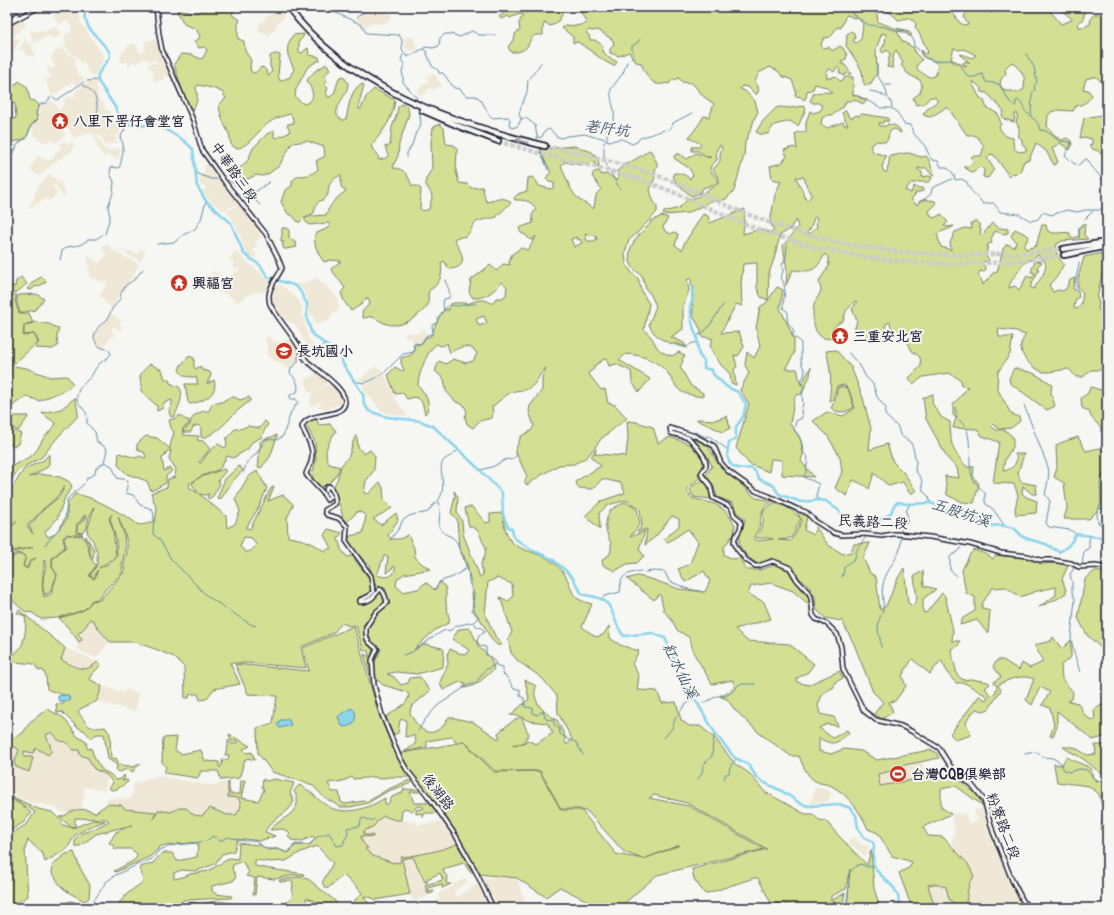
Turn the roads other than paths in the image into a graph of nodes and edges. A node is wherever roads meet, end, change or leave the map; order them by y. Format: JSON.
{"nodes":[{"id":1,"x":34,"y":7,"type":"edge"},
{"id":2,"x":39,"y":7,"type":"edge"},
{"id":3,"x":156,"y":7,"type":"edge"},
{"id":4,"x":287,"y":7,"type":"edge"},
{"id":5,"x":7,"y":23,"type":"edge"},
{"id":6,"x":498,"y":141,"type":"tunnel mouth"},
{"id":7,"x":545,"y":146,"type":"tunnel mouth"},
{"id":8,"x":1105,"y":245,"type":"edge"},
{"id":9,"x":1063,"y":248,"type":"tunnel mouth"},
{"id":10,"x":1064,"y":255,"type":"tunnel mouth"},
{"id":11,"x":1107,"y":568,"type":"edge"},
{"id":12,"x":812,"y":612,"type":"joint"},
{"id":13,"x":374,"y":686,"type":"joint"},
{"id":14,"x":493,"y":908,"type":"edge"},
{"id":15,"x":1029,"y":908,"type":"edge"}],
"edges":[{"from":1,"to":5,"type":"main road"},
{"from":2,"to":5,"type":"main road"},
{"from":3,"to":13,"type":"main road","name":"中華路三段"},
{"from":4,"to":6,"type":"highway"},
{"from":7,"to":4,"type":"highway","one_way":true},
{"from":8,"to":9,"type":"highway"},
{"from":8,"to":10,"type":"highway"},
{"from":11,"to":12,"type":"main road","name":"民義路二段"},
{"from":12,"to":15,"type":"main road","name":"粉寮路二段"},
{"from":13,"to":14,"type":"main road","name":"後湖路"}]}
